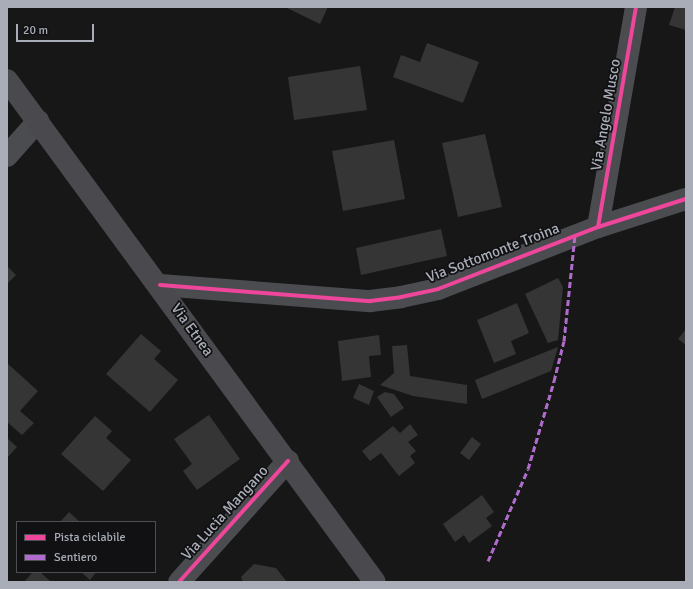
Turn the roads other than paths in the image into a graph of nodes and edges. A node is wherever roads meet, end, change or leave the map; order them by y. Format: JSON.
{"nodes":[{"id":1,"x":636,"y":7,"type":"edge"},
{"id":2,"x":7,"y":80,"type":"edge"},
{"id":3,"x":38,"y":121,"type":"junction"},
{"id":4,"x":7,"y":156,"type":"edge"},
{"id":5,"x":686,"y":199,"type":"edge"},
{"id":6,"x":598,"y":226,"type":"junction"},
{"id":7,"x":160,"y":285,"type":"junction"},
{"id":8,"x":288,"y":461,"type":"junction"},
{"id":9,"x":179,"y":582,"type":"edge"},
{"id":10,"x":375,"y":582,"type":"edge"}],
"edges":[{"from":1,"to":6,"type":"street","name":"Via Angelo Musco"},
{"from":2,"to":3,"type":"main road","name":"Via Etnea"},
{"from":3,"to":4,"type":"street"},
{"from":3,"to":7,"type":"main road","name":"Via Etnea"},
{"from":5,"to":6,"type":"street","name":"Via Sottomonte Troina"},
{"from":6,"to":7,"type":"street","name":"Via Sottomonte Troina"},
{"from":7,"to":8,"type":"main road","name":"Via Etnea"},
{"from":8,"to":9,"type":"street","name":"Via Lucia Mangano"},
{"from":8,"to":10,"type":"main road","name":"Via Etnea"}]}
